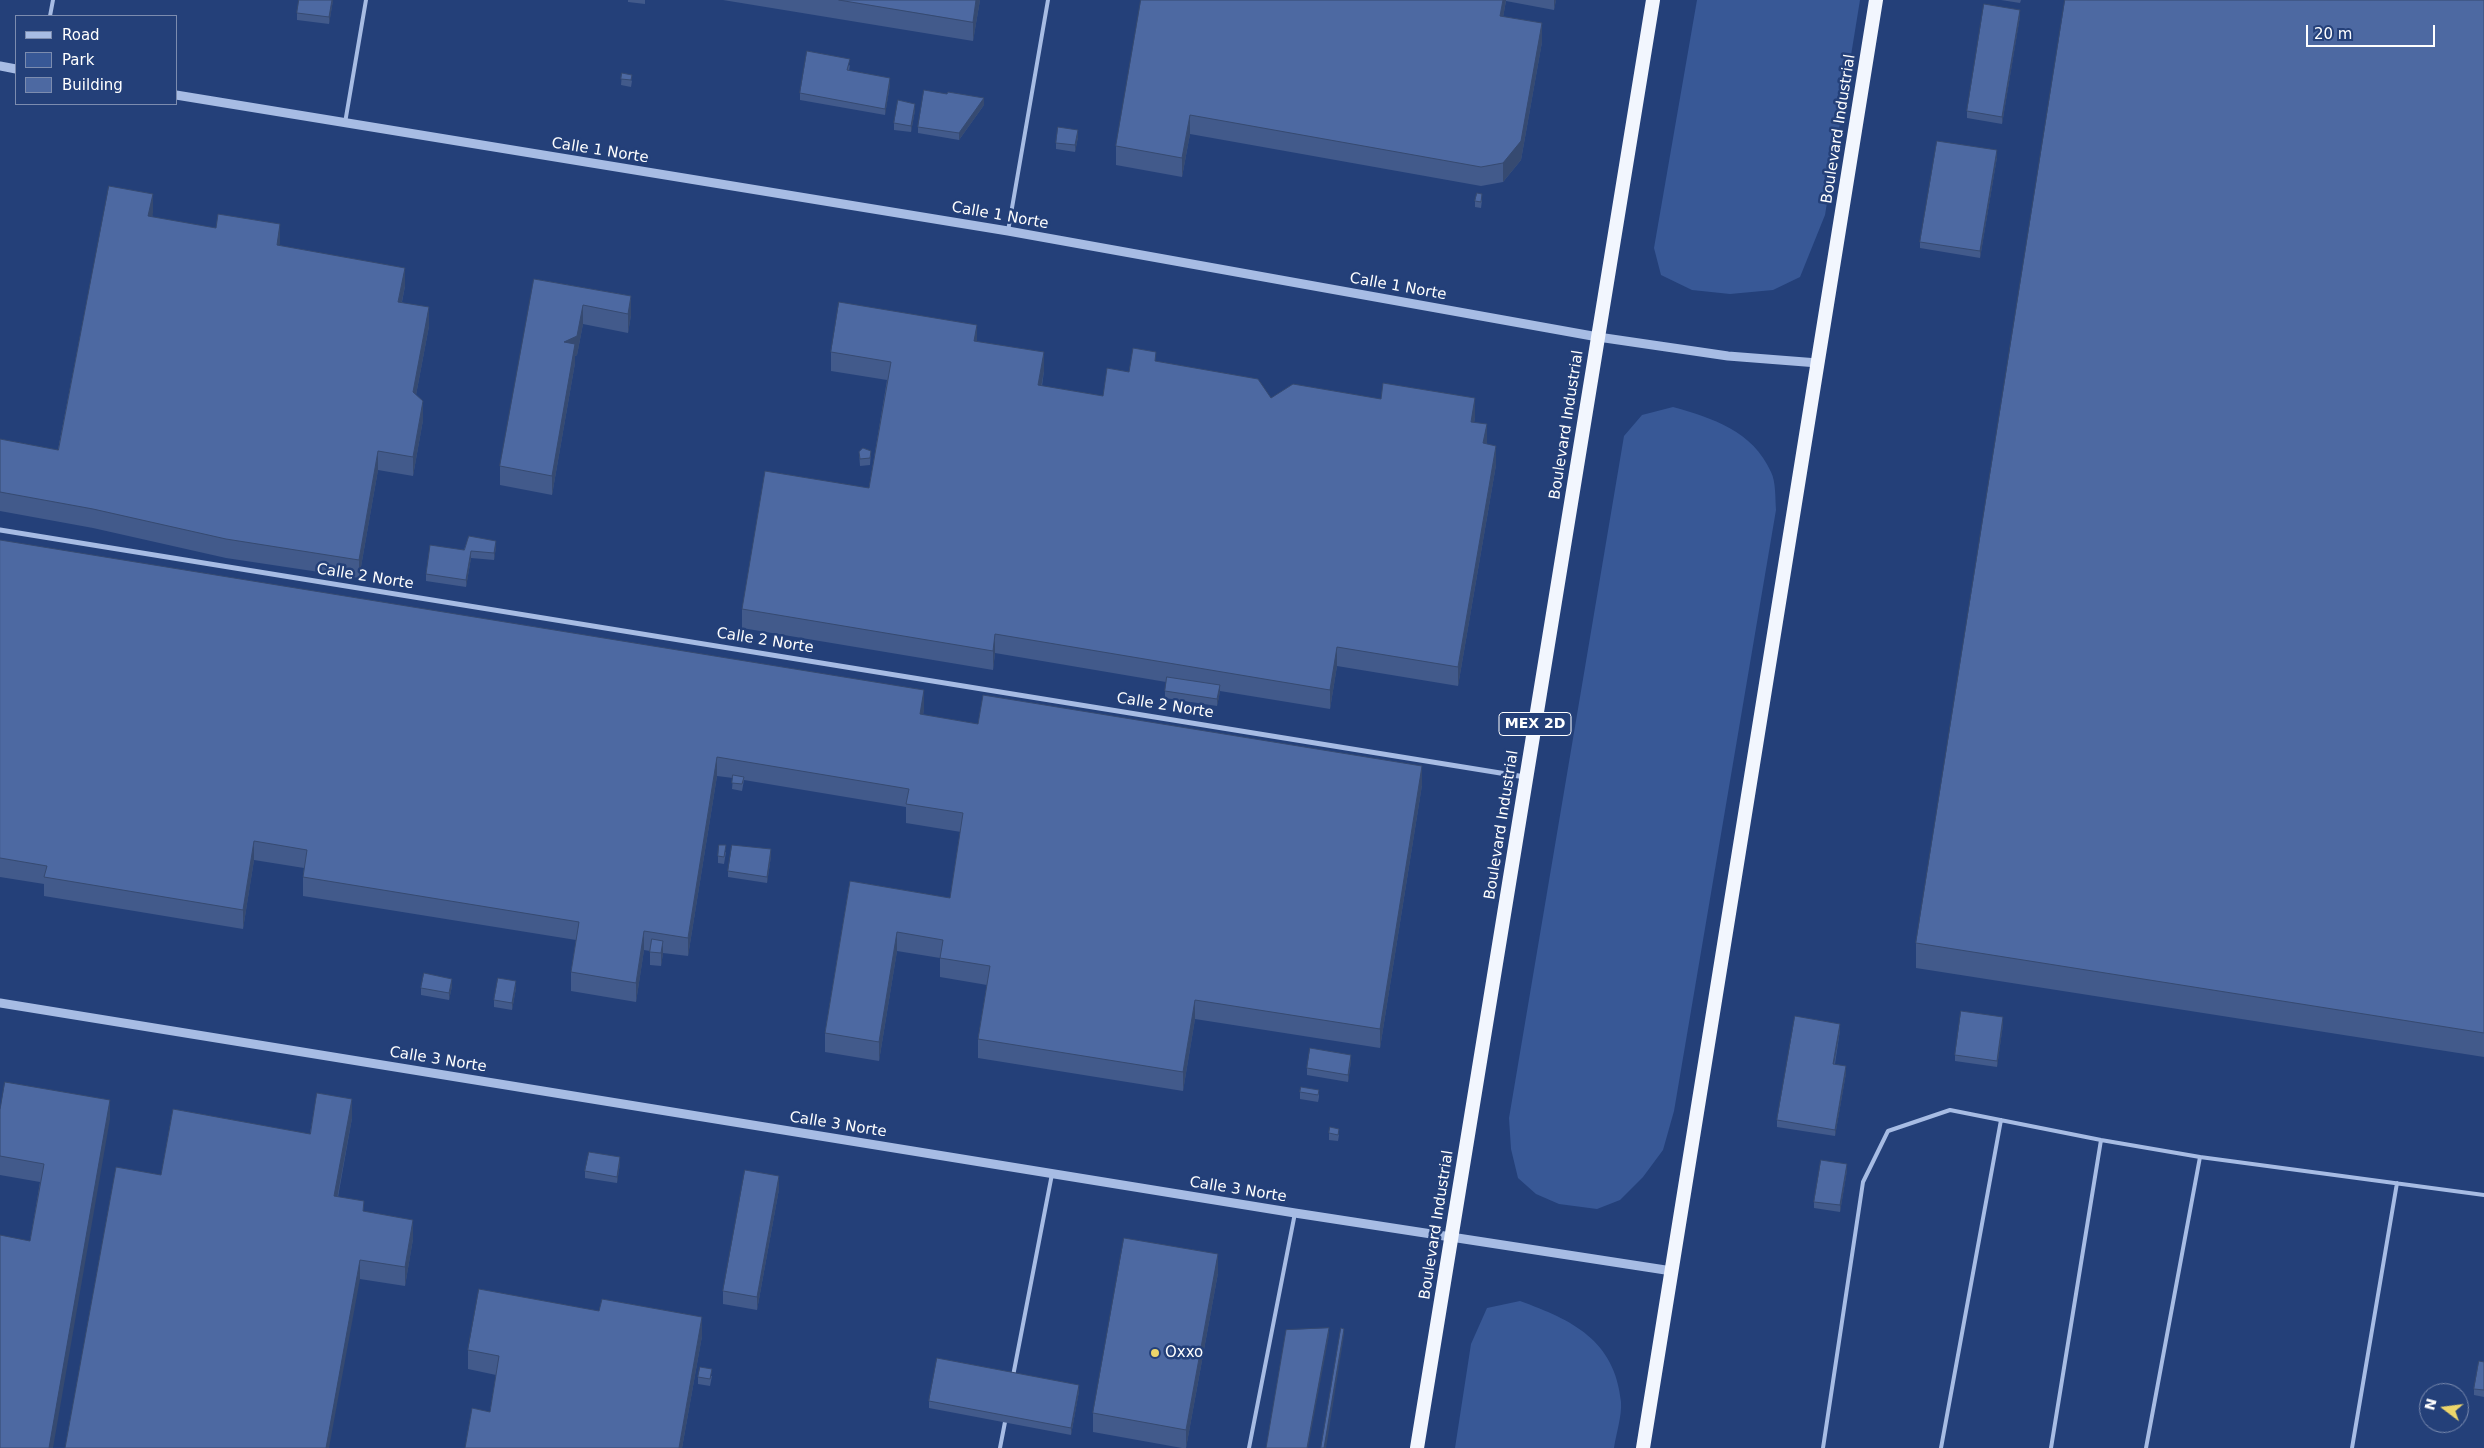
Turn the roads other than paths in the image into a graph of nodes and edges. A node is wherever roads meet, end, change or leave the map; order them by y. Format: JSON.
{"nodes":[{"id":1,"x":53,"y":0,"type":"edge"},
{"id":2,"x":366,"y":0,"type":"edge"},
{"id":3,"x":1048,"y":0,"type":"edge"},
{"id":4,"x":1653,"y":0,"type":"edge"},
{"id":5,"x":1876,"y":0,"type":"edge"},
{"id":6,"x":50,"y":15,"type":"edge"},
{"id":7,"x":0,"y":66,"type":"edge"},
{"id":8,"x":15,"y":69,"type":"edge"},
{"id":9,"x":178,"y":95,"type":"edge"},
{"id":10,"x":345,"y":123,"type":"junction"},
{"id":11,"x":1008,"y":231,"type":"junction"},
{"id":12,"x":1598,"y":337,"type":"junction"},
{"id":13,"x":1818,"y":363,"type":"junction"},
{"id":14,"x":0,"y":530,"type":"edge"},
{"id":15,"x":1526,"y":777,"type":"junction"},
{"id":16,"x":0,"y":1003,"type":"edge"},
{"id":17,"x":2001,"y":1120,"type":"junction"},
{"id":18,"x":2101,"y":1140,"type":"junction"},
{"id":19,"x":2200,"y":1157,"type":"junction"},
{"id":20,"x":1052,"y":1174,"type":"junction"},
{"id":21,"x":2397,"y":1183,"type":"junction"},
{"id":22,"x":2484,"y":1195,"type":"edge"},
{"id":23,"x":1295,"y":1213,"type":"junction"},
{"id":24,"x":1451,"y":1238,"type":"junction"},
{"id":25,"x":1672,"y":1272,"type":"junction"},
{"id":26,"x":1013,"y":1378,"type":"edge"},
{"id":27,"x":1005,"y":1422,"type":"edge"},
{"id":28,"x":1000,"y":1448,"type":"edge"},
{"id":29,"x":1249,"y":1448,"type":"edge"},
{"id":30,"x":1417,"y":1448,"type":"edge"},
{"id":31,"x":1643,"y":1448,"type":"edge"},
{"id":32,"x":1823,"y":1448,"type":"edge"},
{"id":33,"x":1942,"y":1448,"type":"edge"},
{"id":34,"x":2050,"y":1448,"type":"edge"},
{"id":35,"x":2146,"y":1448,"type":"edge"},
{"id":36,"x":2352,"y":1448,"type":"edge"}],
"edges":[{"from":1,"to":6,"type":"lane"},
{"from":2,"to":10,"type":"lane"},
{"from":3,"to":11,"type":"lane"},
{"from":4,"to":12,"type":"highway","name":"Boulevard Industrial","number":"MEX 2D"},
{"from":5,"to":13,"type":"highway","name":"Boulevard Industrial"},
{"from":7,"to":8,"type":"street"},
{"from":9,"to":10,"type":"street","name":"Calle 1 Norte"},
{"from":10,"to":11,"type":"street","name":"Calle 1 Norte"},
{"from":11,"to":12,"type":"street","name":"Calle 1 Norte"},
{"from":12,"to":13,"type":"street","name":"Calle 1 Norte"},
{"from":12,"to":15,"type":"highway","name":"Boulevard Industrial","number":"MEX 2D"},
{"from":13,"to":25,"type":"highway","name":"Boulevard Industrial"},
{"from":14,"to":15,"type":"street","name":"Calle 2 Norte"},
{"from":15,"to":24,"type":"highway","name":"Boulevard Industrial","number":"MEX 2D"},
{"from":16,"to":20,"type":"street","name":"Calle 3 Norte"},
{"from":17,"to":18,"type":"lane"},
{"from":17,"to":32,"type":"lane"},
{"from":17,"to":33,"type":"lane"},
{"from":18,"to":19,"type":"lane"},
{"from":18,"to":34,"type":"lane"},
{"from":19,"to":21,"type":"lane"},
{"from":19,"to":35,"type":"lane"},
{"from":20,"to":23,"type":"street","name":"Calle 3 Norte"},
{"from":20,"to":26,"type":"lane"},
{"from":21,"to":22,"type":"lane"},
{"from":21,"to":36,"type":"lane"},
{"from":23,"to":24,"type":"street","name":"Calle 3 Norte"},
{"from":23,"to":29,"type":"lane"},
{"from":24,"to":25,"type":"street","name":"Calle 3 Norte"},
{"from":24,"to":30,"type":"highway","name":"Boulevard Industrial","number":"MEX 2D"},
{"from":25,"to":31,"type":"highway","name":"Boulevard Industrial"},
{"from":27,"to":28,"type":"lane"}]}
